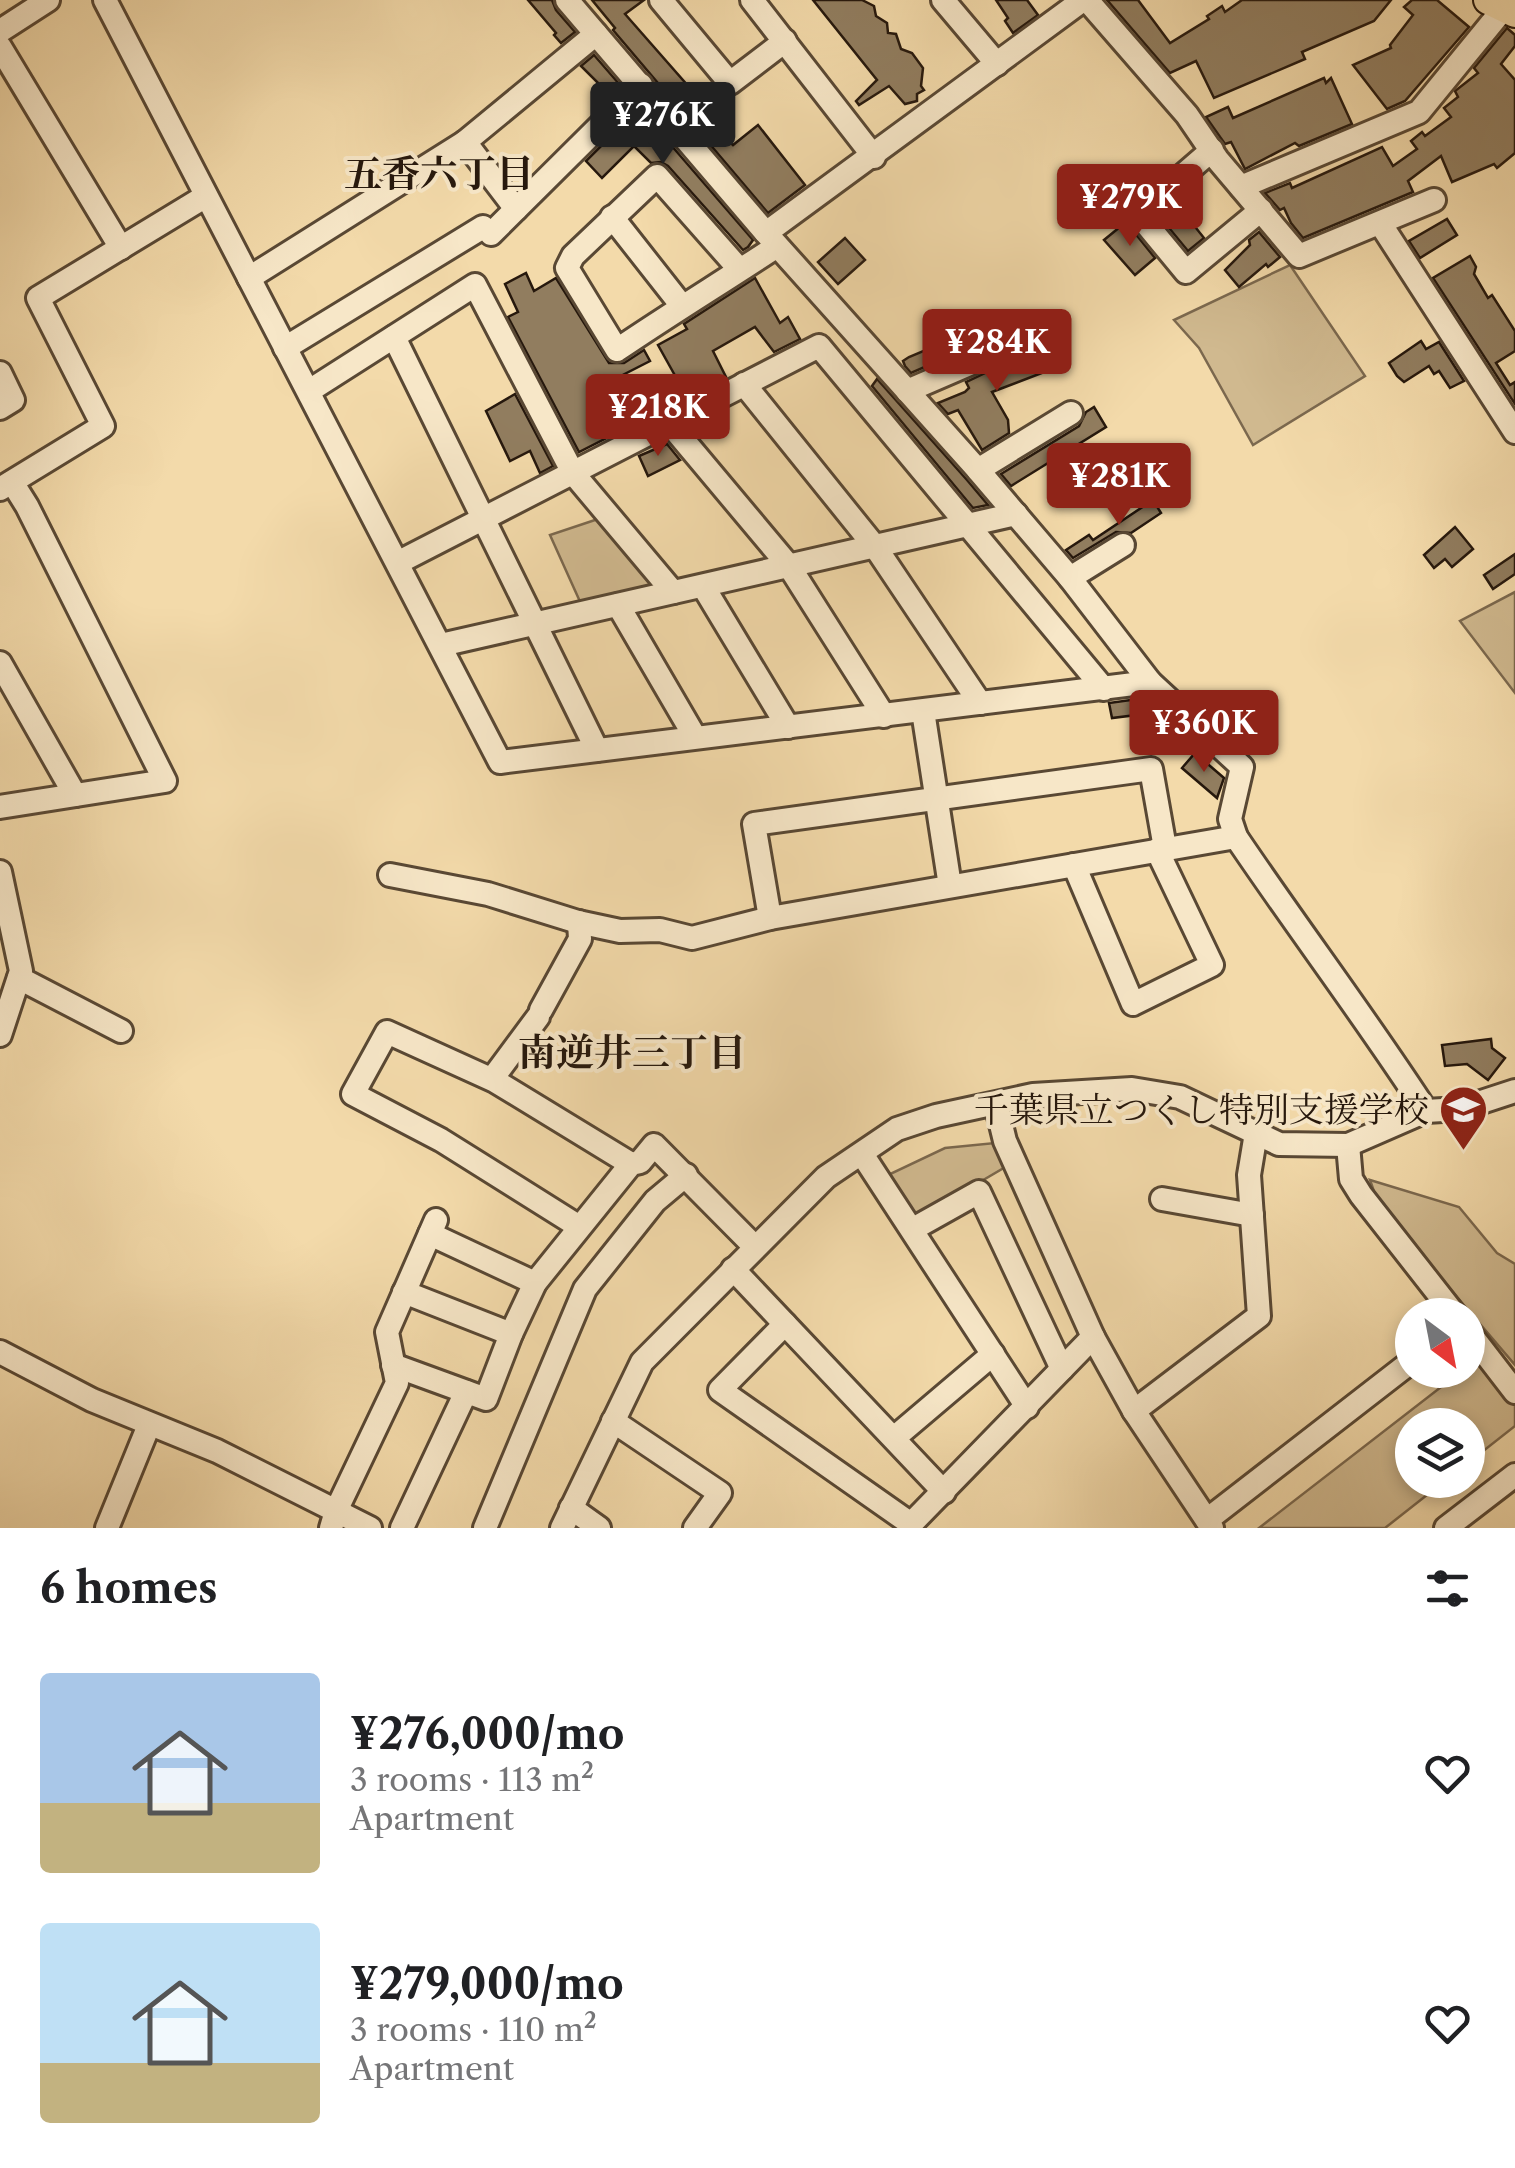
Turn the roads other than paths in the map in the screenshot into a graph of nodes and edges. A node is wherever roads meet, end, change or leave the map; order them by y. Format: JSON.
{"nodes":[{"id":1,"x":48,"y":0,"type":"edge"},
{"id":2,"x":106,"y":0,"type":"edge"},
{"id":3,"x":567,"y":0,"type":"edge"},
{"id":4,"x":661,"y":0,"type":"edge"},
{"id":5,"x":752,"y":0,"type":"edge"},
{"id":6,"x":943,"y":0,"type":"edge"},
{"id":7,"x":1084,"y":0,"type":"edge"},
{"id":8,"x":1503,"y":7,"type":"edge"},
{"id":9,"x":0,"y":31,"type":"edge"},
{"id":10,"x":596,"y":34,"type":"junction"},
{"id":11,"x":785,"y":41,"type":"junction"},
{"id":12,"x":0,"y":48,"type":"edge"},
{"id":13,"x":997,"y":64,"type":"junction"},
{"id":14,"x":641,"y":85,"type":"junction"},
{"id":15,"x":465,"y":142,"type":"junction"},
{"id":16,"x":1212,"y":150,"type":"junction"},
{"id":17,"x":874,"y":157,"type":"junction"},
{"id":18,"x":1241,"y":187,"type":"junction"},
{"id":19,"x":206,"y":196,"type":"junction"},
{"id":20,"x":1434,"y":200,"type":"dead end"},
{"id":21,"x":516,"y":209,"type":"junction"},
{"id":22,"x":1261,"y":210,"type":"junction"},
{"id":23,"x":612,"y":216,"type":"junction"},
{"id":24,"x":1380,"y":223,"type":"junction"},
{"id":25,"x":772,"y":240,"type":"junction"},
{"id":26,"x":121,"y":248,"type":"junction"},
{"id":27,"x":740,"y":270,"type":"junction"},
{"id":28,"x":250,"y":278,"type":"junction"},
{"id":29,"x":682,"y":306,"type":"junction"},
{"id":30,"x":394,"y":337,"type":"junction"},
{"id":31,"x":1018,"y":343,"type":"dead end"},
{"id":32,"x":285,"y":348,"type":"junction"},
{"id":33,"x":872,"y":350,"type":"junction"},
{"id":34,"x":838,"y":371,"type":"junction"},
{"id":35,"x":0,"y":373,"type":"edge"},
{"id":36,"x":744,"y":384,"type":"junction"},
{"id":37,"x":308,"y":391,"type":"junction"},
{"id":38,"x":908,"y":391,"type":"junction"},
{"id":39,"x":0,"y":408,"type":"edge"},
{"id":40,"x":1070,"y":413,"type":"dead end"},
{"id":41,"x":670,"y":424,"type":"junction"},
{"id":42,"x":1515,"y":432,"type":"edge"},
{"id":43,"x":978,"y":470,"type":"junction"},
{"id":44,"x":573,"y":473,"type":"junction"},
{"id":45,"x":6,"y":485,"type":"edge"},
{"id":46,"x":1016,"y":514,"type":"junction"},
{"id":47,"x":484,"y":518,"type":"junction"},
{"id":48,"x":968,"y":526,"type":"junction"},
{"id":49,"x":1123,"y":545,"type":"dead end"},
{"id":50,"x":876,"y":548,"type":"junction"},
{"id":51,"x":399,"y":562,"type":"junction"},
{"id":52,"x":789,"y":566,"type":"junction"},
{"id":53,"x":1070,"y":578,"type":"junction"},
{"id":54,"x":703,"y":586,"type":"junction"},
{"id":55,"x":674,"y":592,"type":"junction"},
{"id":56,"x":618,"y":604,"type":"junction"},
{"id":57,"x":534,"y":624,"type":"junction"},
{"id":58,"x":441,"y":645,"type":"junction"},
{"id":59,"x":0,"y":664,"type":"edge"},
{"id":60,"x":1150,"y":682,"type":"junction"},
{"id":61,"x":1104,"y":689,"type":"junction"},
{"id":62,"x":980,"y":703,"type":"junction"},
{"id":63,"x":923,"y":712,"type":"junction"},
{"id":64,"x":884,"y":716,"type":"junction"},
{"id":65,"x":788,"y":727,"type":"junction"},
{"id":66,"x":696,"y":738,"type":"junction"},
{"id":67,"x":597,"y":750,"type":"junction"},
{"id":68,"x":74,"y":796,"type":"junction"},
{"id":69,"x":934,"y":799,"type":"junction"},
{"id":70,"x":0,"y":807,"type":"edge"},
{"id":71,"x":1236,"y":837,"type":"junction"},
{"id":72,"x":1161,"y":849,"type":"junction"},
{"id":73,"x":1074,"y":865,"type":"junction"},
{"id":74,"x":0,"y":872,"type":"edge"},
{"id":75,"x":390,"y":875,"type":"dead end"},
{"id":76,"x":950,"y":886,"type":"junction"},
{"id":77,"x":770,"y":918,"type":"junction"},
{"id":78,"x":579,"y":922,"type":"junction"},
{"id":79,"x":19,"y":978,"type":"junction"},
{"id":80,"x":121,"y":1031,"type":"dead end"},
{"id":81,"x":0,"y":1035,"type":"edge"},
{"id":82,"x":492,"y":1079,"type":"junction"},
{"id":83,"x":1515,"y":1092,"type":"edge"},
{"id":84,"x":996,"y":1104,"type":"junction"},
{"id":85,"x":1426,"y":1111,"type":"junction"},
{"id":86,"x":1256,"y":1133,"type":"junction"},
{"id":87,"x":1348,"y":1145,"type":"junction"},
{"id":88,"x":862,"y":1154,"type":"junction"},
{"id":89,"x":631,"y":1164,"type":"junction"},
{"id":90,"x":686,"y":1175,"type":"junction"},
{"id":91,"x":1162,"y":1198,"type":"dead end"},
{"id":92,"x":1252,"y":1215,"type":"junction"},
{"id":93,"x":578,"y":1226,"type":"junction"},
{"id":94,"x":913,"y":1229,"type":"junction"},
{"id":95,"x":754,"y":1246,"type":"junction"},
{"id":96,"x":733,"y":1269,"type":"junction"},
{"id":97,"x":534,"y":1284,"type":"junction"},
{"id":98,"x":404,"y":1292,"type":"junction"},
{"id":99,"x":1442,"y":1298,"type":"edge"},
{"id":100,"x":785,"y":1324,"type":"junction"},
{"id":101,"x":510,"y":1334,"type":"junction"},
{"id":102,"x":1093,"y":1337,"type":"junction"},
{"id":103,"x":0,"y":1352,"type":"edge"},
{"id":104,"x":1485,"y":1353,"type":"edge"},
{"id":105,"x":993,"y":1354,"type":"junction"},
{"id":106,"x":393,"y":1365,"type":"junction"},
{"id":107,"x":1062,"y":1369,"type":"junction"},
{"id":108,"x":1395,"y":1375,"type":"edge"},
{"id":109,"x":466,"y":1392,"type":"junction"},
{"id":110,"x":1515,"y":1392,"type":"edge"},
{"id":111,"x":1026,"y":1407,"type":"junction"},
{"id":112,"x":1134,"y":1411,"type":"junction"},
{"id":113,"x":613,"y":1420,"type":"junction"},
{"id":114,"x":149,"y":1425,"type":"junction"},
{"id":115,"x":894,"y":1438,"type":"junction"},
{"id":116,"x":1515,"y":1475,"type":"edge"},
{"id":117,"x":944,"y":1492,"type":"junction"},
{"id":118,"x":566,"y":1518,"type":"edge"},
{"id":119,"x":334,"y":1520,"type":"edge"},
{"id":120,"x":1210,"y":1524,"type":"edge"},
{"id":121,"x":108,"y":1528,"type":"edge"},
{"id":122,"x":370,"y":1528,"type":"edge"},
{"id":123,"x":402,"y":1528,"type":"edge"},
{"id":124,"x":485,"y":1528,"type":"edge"},
{"id":125,"x":599,"y":1528,"type":"edge"},
{"id":126,"x":695,"y":1528,"type":"edge"},
{"id":127,"x":1446,"y":1528,"type":"edge"}],
"edges":[{"from":1,"to":9,"type":"street"},
{"from":2,"to":19,"type":"street"},
{"from":3,"to":10,"type":"street"},
{"from":4,"to":11,"type":"street"},
{"from":5,"to":11,"type":"street"},
{"from":6,"to":13,"type":"street"},
{"from":7,"to":13,"type":"street"},
{"from":7,"to":16,"type":"street"},
{"from":8,"to":18,"type":"street"},
{"from":10,"to":14,"type":"street"},
{"from":10,"to":15,"type":"street"},
{"from":11,"to":17,"type":"street"},
{"from":12,"to":26,"type":"street"},
{"from":13,"to":17,"type":"street"},
{"from":14,"to":21,"type":"street"},
{"from":14,"to":25,"type":"street"},
{"from":15,"to":21,"type":"street"},
{"from":15,"to":28,"type":"street"},
{"from":16,"to":18,"type":"street"},
{"from":16,"to":22,"type":"street"},
{"from":17,"to":25,"type":"street"},
{"from":18,"to":22,"type":"street"},
{"from":19,"to":26,"type":"street"},
{"from":19,"to":28,"type":"street"},
{"from":20,"to":24,"type":"street"},
{"from":21,"to":32,"type":"street"},
{"from":22,"to":24,"type":"street"},
{"from":23,"to":27,"type":"street"},
{"from":23,"to":29,"type":"street"},
{"from":23,"to":29,"type":"street"},
{"from":24,"to":42,"type":"street"},
{"from":25,"to":27,"type":"street"},
{"from":25,"to":33,"type":"street"},
{"from":26,"to":45,"type":"street"},
{"from":27,"to":29,"type":"street"},
{"from":28,"to":32,"type":"street"},
{"from":30,"to":37,"type":"street"},
{"from":30,"to":44,"type":"street"},
{"from":30,"to":47,"type":"street"},
{"from":31,"to":38,"type":"street"},
{"from":32,"to":37,"type":"street"},
{"from":33,"to":34,"type":"street"},
{"from":33,"to":38,"type":"street"},
{"from":34,"to":36,"type":"street"},
{"from":34,"to":48,"type":"street"},
{"from":35,"to":39,"type":"street"},
{"from":36,"to":41,"type":"street"},
{"from":36,"to":50,"type":"street"},
{"from":37,"to":51,"type":"street"},
{"from":38,"to":43,"type":"street"},
{"from":40,"to":43,"type":"street"},
{"from":41,"to":44,"type":"street"},
{"from":41,"to":52,"type":"street"},
{"from":43,"to":46,"type":"street"},
{"from":44,"to":47,"type":"street"},
{"from":44,"to":55,"type":"street"},
{"from":45,"to":68,"type":"street"},
{"from":46,"to":48,"type":"street"},
{"from":46,"to":53,"type":"street"},
{"from":47,"to":51,"type":"street"},
{"from":47,"to":57,"type":"street"},
{"from":48,"to":50,"type":"street"},
{"from":48,"to":61,"type":"street"},
{"from":49,"to":53,"type":"street"},
{"from":50,"to":52,"type":"street"},
{"from":50,"to":62,"type":"street"},
{"from":51,"to":58,"type":"street"},
{"from":52,"to":54,"type":"street"},
{"from":52,"to":64,"type":"street"},
{"from":53,"to":60,"type":"street"},
{"from":54,"to":55,"type":"street"},
{"from":54,"to":65,"type":"street"},
{"from":55,"to":56,"type":"street"},
{"from":56,"to":57,"type":"street"},
{"from":56,"to":66,"type":"street"},
{"from":57,"to":58,"type":"street"},
{"from":57,"to":67,"type":"street"},
{"from":58,"to":67,"type":"street"},
{"from":59,"to":68,"type":"street"},
{"from":60,"to":61,"type":"street"},
{"from":60,"to":71,"type":"street"},
{"from":61,"to":62,"type":"street"},
{"from":62,"to":63,"type":"street"},
{"from":63,"to":64,"type":"street"},
{"from":63,"to":69,"type":"street"},
{"from":64,"to":65,"type":"street"},
{"from":65,"to":66,"type":"street"},
{"from":66,"to":67,"type":"street"},
{"from":68,"to":70,"type":"street"},
{"from":69,"to":72,"type":"street"},
{"from":69,"to":76,"type":"street"},
{"from":69,"to":77,"type":"street"},
{"from":71,"to":72,"type":"street"},
{"from":71,"to":85,"type":"street"},
{"from":72,"to":73,"type":"street"},
{"from":72,"to":73,"type":"street"},
{"from":73,"to":76,"type":"street"},
{"from":74,"to":79,"type":"street"},
{"from":75,"to":78,"type":"street"},
{"from":76,"to":77,"type":"street"},
{"from":77,"to":78,"type":"street"},
{"from":78,"to":82,"type":"street"},
{"from":79,"to":80,"type":"street"},
{"from":79,"to":81,"type":"street"},
{"from":82,"to":89,"type":"street"},
{"from":82,"to":93,"type":"street"},
{"from":83,"to":85,"type":"street"},
{"from":84,"to":86,"type":"street"},
{"from":84,"to":88,"type":"street"},
{"from":84,"to":102,"type":"street"},
{"from":85,"to":87,"type":"street"},
{"from":86,"to":87,"type":"street"},
{"from":86,"to":92,"type":"street"},
{"from":87,"to":99,"type":"street"},
{"from":88,"to":94,"type":"street"},
{"from":88,"to":95,"type":"street"},
{"from":89,"to":90,"type":"street"},
{"from":89,"to":93,"type":"street"},
{"from":90,"to":95,"type":"street"},
{"from":90,"to":124,"type":"street"},
{"from":91,"to":92,"type":"street"},
{"from":92,"to":112,"type":"street"},
{"from":93,"to":97,"type":"street"},
{"from":94,"to":105,"type":"street"},
{"from":94,"to":107,"type":"street"},
{"from":95,"to":96,"type":"street"},
{"from":96,"to":100,"type":"street"},
{"from":96,"to":113,"type":"street"},
{"from":97,"to":98,"type":"street"},
{"from":97,"to":101,"type":"street"},
{"from":98,"to":101,"type":"street"},
{"from":98,"to":106,"type":"street"},
{"from":100,"to":115,"type":"street"},
{"from":100,"to":117,"type":"street"},
{"from":101,"to":109,"type":"street"},
{"from":102,"to":107,"type":"street"},
{"from":102,"to":112,"type":"street"},
{"from":103,"to":114,"type":"street"},
{"from":104,"to":110,"type":"street"},
{"from":105,"to":111,"type":"street"},
{"from":105,"to":115,"type":"street"},
{"from":106,"to":109,"type":"street"},
{"from":106,"to":119,"type":"street"},
{"from":107,"to":111,"type":"street"},
{"from":108,"to":120,"type":"street"},
{"from":109,"to":123,"type":"street"},
{"from":111,"to":117,"type":"street"},
{"from":112,"to":120,"type":"street"},
{"from":113,"to":118,"type":"street"},
{"from":113,"to":126,"type":"street"},
{"from":114,"to":119,"type":"street"},
{"from":114,"to":121,"type":"street"},
{"from":115,"to":117,"type":"street"},
{"from":116,"to":127,"type":"street"},
{"from":118,"to":125,"type":"street"},
{"from":119,"to":122,"type":"street"}]}
